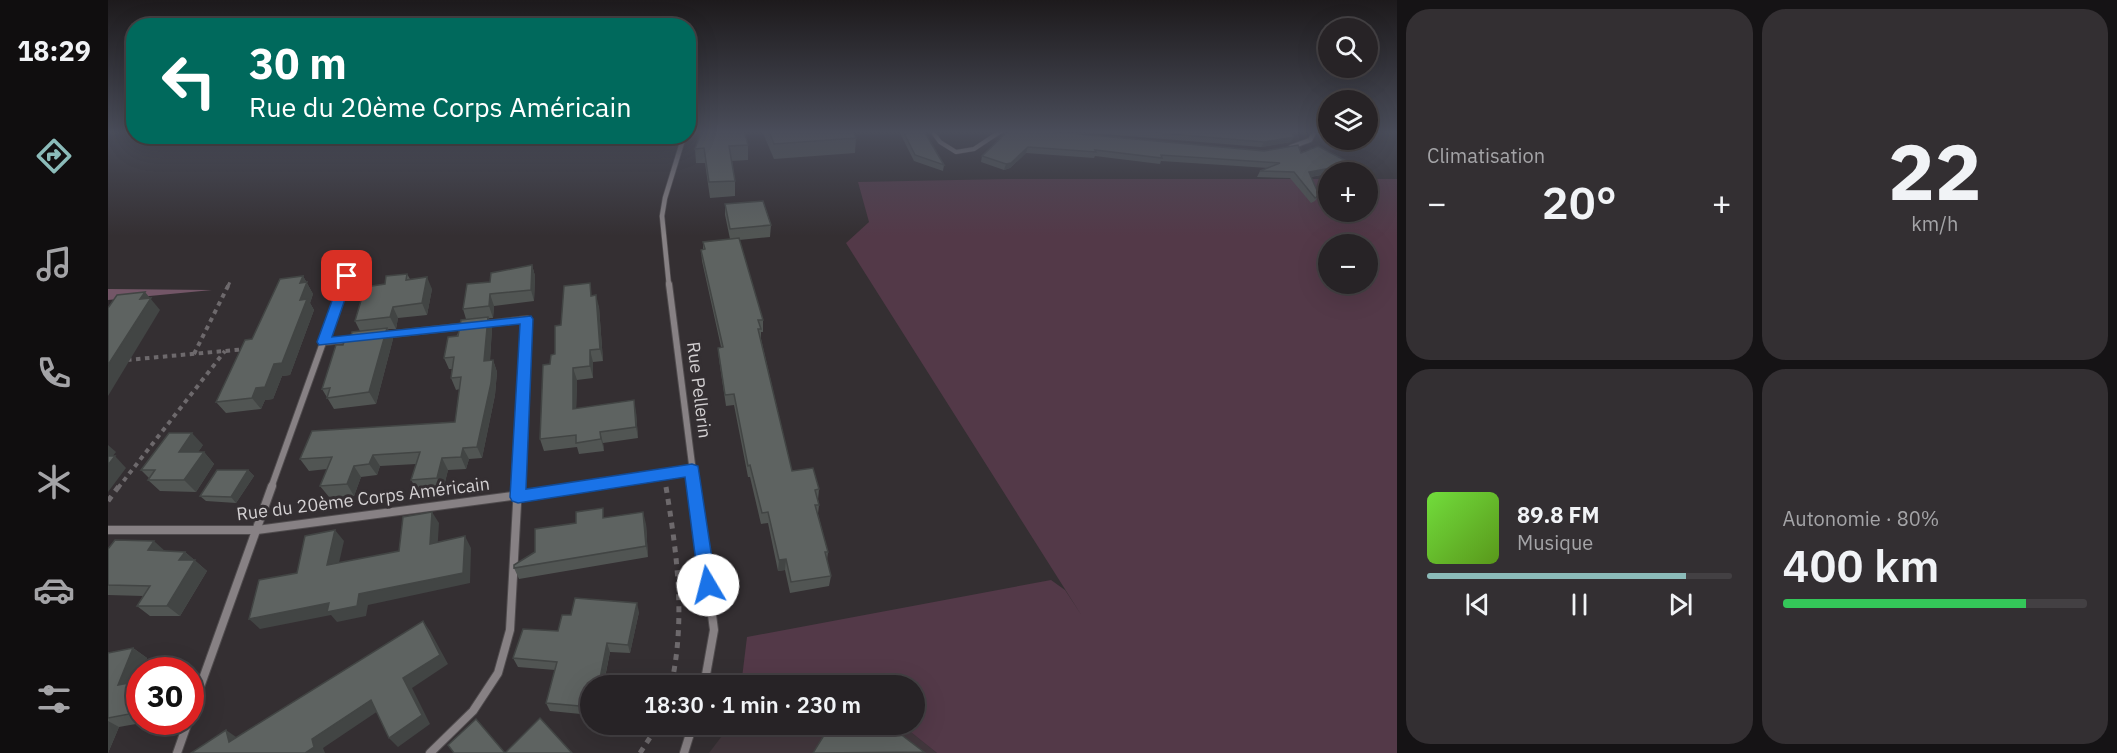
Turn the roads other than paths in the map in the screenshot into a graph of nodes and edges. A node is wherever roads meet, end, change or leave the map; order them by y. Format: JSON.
{"nodes":[{"id":1,"x":675,"y":166,"type":"edge"},
{"id":2,"x":347,"y":276,"type":"dead end"},
{"id":3,"x":482,"y":324,"type":"edge"},
{"id":4,"x":470,"y":326,"type":"edge"},
{"id":5,"x":380,"y":336,"type":"edge"},
{"id":6,"x":358,"y":338,"type":"edge"},
{"id":7,"x":324,"y":342,"type":"junction"},
{"id":8,"x":692,"y":470,"type":"junction"},
{"id":9,"x":518,"y":497,"type":"junction"},
{"id":10,"x":108,"y":530,"type":"edge"},
{"id":11,"x":257,"y":530,"type":"junction"},
{"id":12,"x":706,"y":675,"type":"edge"},
{"id":13,"x":204,"y":676,"type":"edge"},
{"id":14,"x":183,"y":735,"type":"edge"},
{"id":15,"x":690,"y":735,"type":"edge"},
{"id":16,"x":177,"y":753,"type":"edge"},
{"id":17,"x":430,"y":753,"type":"edge"},
{"id":18,"x":684,"y":753,"type":"edge"}],
"edges":[{"from":1,"to":8,"type":"street","name":"Rue Pellerin"},
{"from":2,"to":7,"type":"street"},
{"from":3,"to":9,"type":"street"},
{"from":4,"to":5,"type":"street"},
{"from":6,"to":7,"type":"street"},
{"from":7,"to":11,"type":"street"},
{"from":8,"to":9,"type":"street","name":"Rue du 20ème Corps Américain"},
{"from":8,"to":12,"type":"street","name":"Rue Pellerin"},
{"from":9,"to":11,"type":"street","name":"Rue du 20ème Corps Américain"},
{"from":9,"to":17,"type":"street"},
{"from":10,"to":11,"type":"street","name":"Rue du 20ème Corps Américain"},
{"from":11,"to":13,"type":"street"},
{"from":14,"to":16,"type":"street"},
{"from":15,"to":18,"type":"street"}]}
